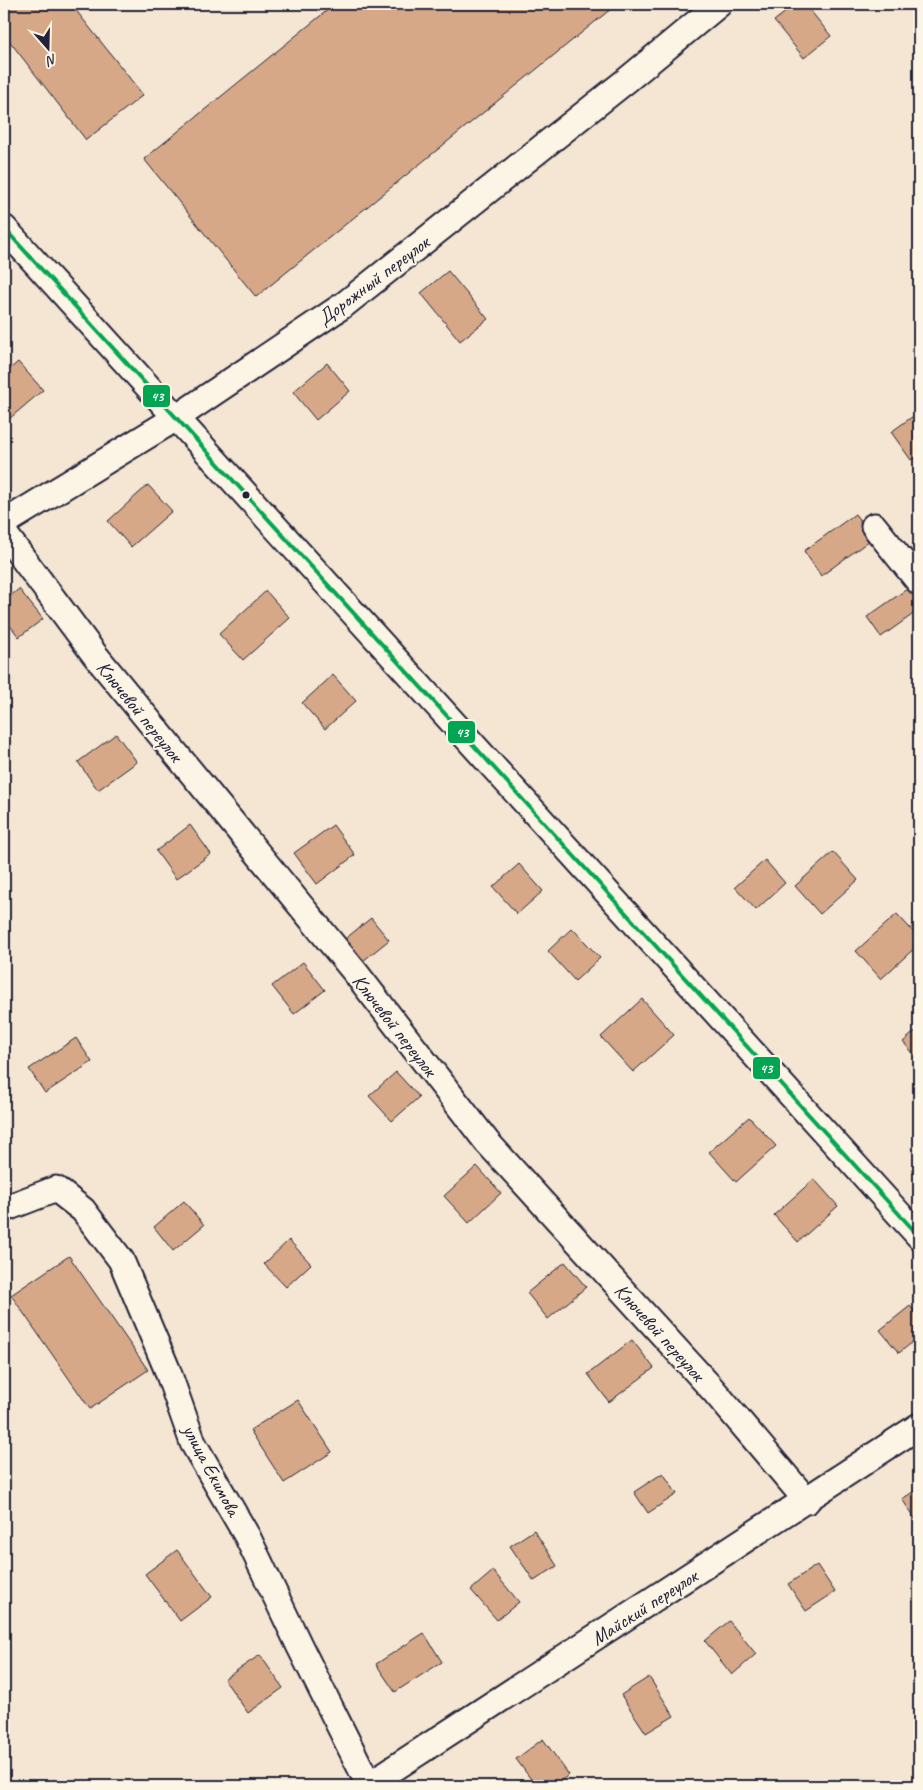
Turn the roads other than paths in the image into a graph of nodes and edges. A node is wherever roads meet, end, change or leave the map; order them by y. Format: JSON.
{"nodes":[{"id":1,"x":720,"y":4,"type":"edge"},
{"id":2,"x":4,"y":228,"type":"edge"},
{"id":3,"x":176,"y":418,"type":"junction"},
{"id":4,"x":4,"y":523,"type":"edge"},
{"id":5,"x":874,"y":526,"type":"dead end"},
{"id":6,"x":4,"y":533,"type":"edge"},
{"id":7,"x":919,"y":582,"type":"edge"},
{"id":8,"x":4,"y":1209,"type":"edge"},
{"id":9,"x":919,"y":1236,"type":"edge"},
{"id":10,"x":919,"y":1426,"type":"edge"},
{"id":11,"x":807,"y":1501,"type":"junction"},
{"id":12,"x":368,"y":1786,"type":"edge"}],
"edges":[{"from":1,"to":3,"type":"street","name":"Дорожный переулок"},
{"from":2,"to":3,"type":"street"},
{"from":3,"to":4,"type":"street","name":"Дорожный переулок"},
{"from":3,"to":9,"type":"street"},
{"from":5,"to":7,"type":"street"},
{"from":6,"to":11,"type":"street","name":"Ключевой переулок"},
{"from":8,"to":12,"type":"street","name":"улица Екимова"},
{"from":10,"to":11,"type":"street","name":"Майский переулок"},
{"from":11,"to":12,"type":"street","name":"Майский переулок"}]}
